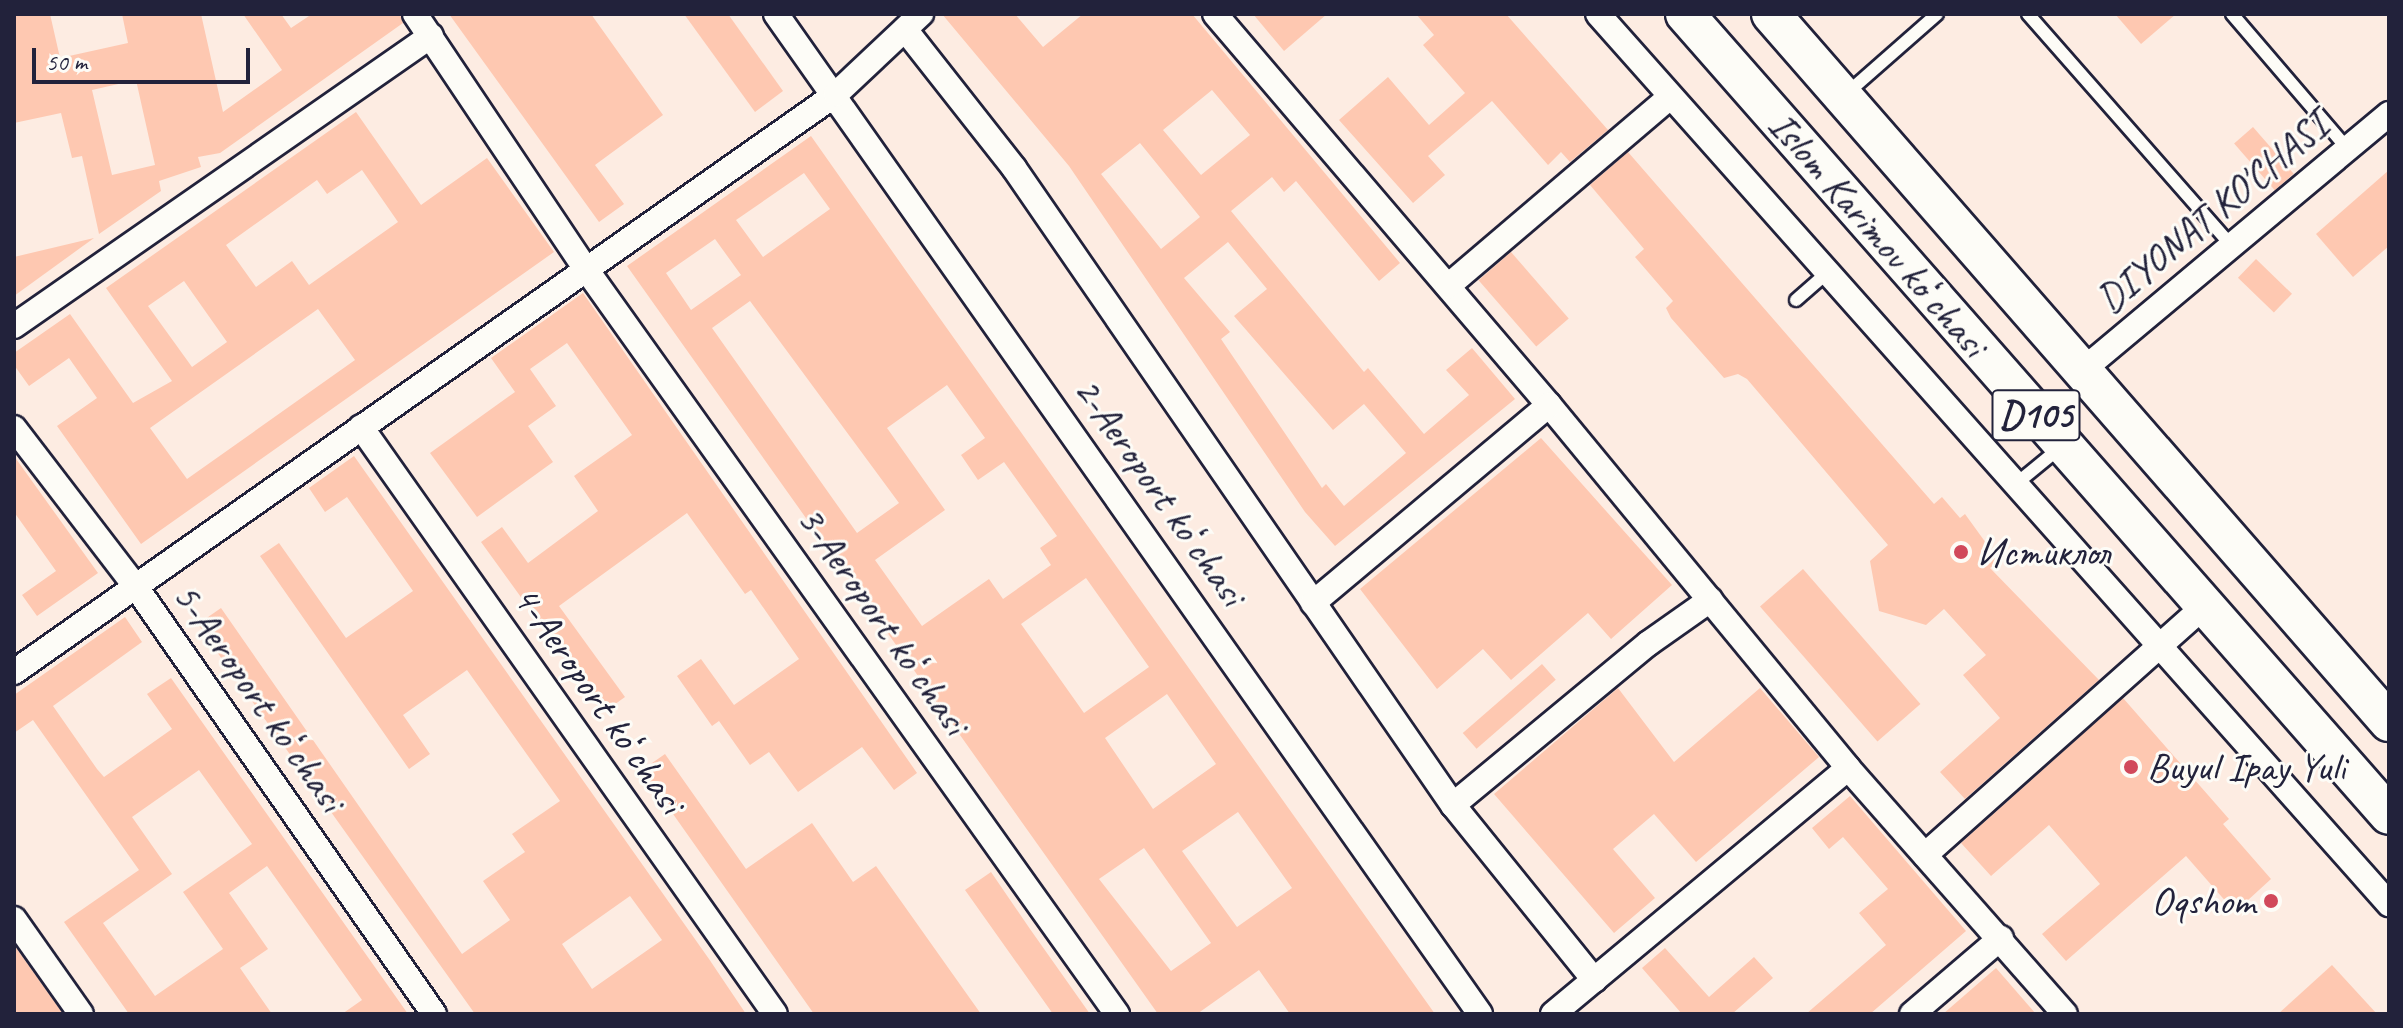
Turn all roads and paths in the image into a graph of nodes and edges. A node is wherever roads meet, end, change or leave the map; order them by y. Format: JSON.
{"nodes":[{"id":1,"x":415,"y":14,"type":"edge"},
{"id":2,"x":776,"y":14,"type":"edge"},
{"id":3,"x":1215,"y":14,"type":"edge"},
{"id":4,"x":1598,"y":14,"type":"edge"},
{"id":5,"x":1685,"y":14,"type":"edge"},
{"id":6,"x":1771,"y":14,"type":"edge"},
{"id":7,"x":1937,"y":14,"type":"edge"},
{"id":8,"x":2028,"y":14,"type":"edge"},
{"id":9,"x":2232,"y":14,"type":"edge"},
{"id":10,"x":2247,"y":14,"type":"edge"},
{"id":11,"x":914,"y":23,"type":"edge"},
{"id":12,"x":2244,"y":28,"type":"junction"},
{"id":13,"x":431,"y":36,"type":"junction"},
{"id":14,"x":836,"y":94,"type":"junction"},
{"id":15,"x":1844,"y":96,"type":"junction"},
{"id":16,"x":1670,"y":97,"type":"junction"},
{"id":17,"x":2389,"y":114,"type":"edge"},
{"id":18,"x":2346,"y":147,"type":"junction"},
{"id":19,"x":2233,"y":247,"type":"junction"},
{"id":20,"x":586,"y":269,"type":"junction"},
{"id":21,"x":1828,"y":272,"type":"junction"},
{"id":22,"x":1448,"y":286,"type":"junction"},
{"id":23,"x":1796,"y":300,"type":"dead end"},
{"id":24,"x":14,"y":326,"type":"edge"},
{"id":25,"x":2084,"y":369,"type":"junction"},
{"id":26,"x":1549,"y":405,"type":"junction"},
{"id":27,"x":361,"y":427,"type":"junction"},
{"id":28,"x":14,"y":428,"type":"edge"},
{"id":29,"x":2063,"y":446,"type":"junction"},
{"id":30,"x":2017,"y":483,"type":"junction"},
{"id":31,"x":136,"y":587,"type":"junction"},
{"id":32,"x":1710,"y":600,"type":"junction"},
{"id":33,"x":1313,"y":603,"type":"junction"},
{"id":34,"x":2203,"y":607,"type":"junction"},
{"id":35,"x":2159,"y":645,"type":"junction"},
{"id":36,"x":14,"y":672,"type":"edge"},
{"id":37,"x":2389,"y":722,"type":"edge"},
{"id":38,"x":1848,"y":768,"type":"junction"},
{"id":39,"x":1453,"y":805,"type":"junction"},
{"id":40,"x":2389,"y":815,"type":"edge"},
{"id":41,"x":1925,"y":855,"type":"junction"},
{"id":42,"x":2389,"y":904,"type":"edge"},
{"id":43,"x":14,"y":919,"type":"edge"},
{"id":44,"x":2001,"y":938,"type":"junction"},
{"id":45,"x":1594,"y":980,"type":"junction"},
{"id":46,"x":81,"y":1014,"type":"edge"},
{"id":47,"x":434,"y":1014,"type":"edge"},
{"id":48,"x":775,"y":1014,"type":"edge"},
{"id":49,"x":1117,"y":1014,"type":"edge"},
{"id":50,"x":1480,"y":1014,"type":"edge"},
{"id":51,"x":1553,"y":1014,"type":"edge"},
{"id":52,"x":1912,"y":1014,"type":"edge"},
{"id":53,"x":2065,"y":1014,"type":"edge"}],
"edges":[{"from":1,"to":13,"type":"street","name":"3-Aeroport koʻchasi"},
{"from":2,"to":14,"type":"street","name":"2-Aeroport koʻchasi"},
{"from":3,"to":22,"type":"street"},
{"from":4,"to":16,"type":"street"},
{"from":5,"to":29,"type":"highway","name":"Islom Karimov koʻchasi","number":"D105"},
{"from":6,"to":15,"type":"highway","name":"Islom Karimov koʻchasi","number":"D105"},
{"from":7,"to":15,"type":"lane"},
{"from":8,"to":19,"type":"lane"},
{"from":9,"to":12,"type":"lane"},
{"from":10,"to":12,"type":"lane"},
{"from":11,"to":14,"type":"street"},
{"from":11,"to":33,"type":"street"},
{"from":12,"to":18,"type":"lane"},
{"from":13,"to":20,"type":"street","name":"3-Aeroport koʻchasi"},
{"from":13,"to":24,"type":"street"},
{"from":14,"to":20,"type":"street"},
{"from":14,"to":50,"type":"street","name":"2-Aeroport koʻchasi"},
{"from":15,"to":25,"type":"highway","name":"Islom Karimov koʻchasi","number":"D105"},
{"from":16,"to":21,"type":"street"},
{"from":16,"to":22,"type":"street"},
{"from":17,"to":18,"type":"street","name":"DIYONAT KO'CHASI"},
{"from":18,"to":19,"type":"street","name":"DIYONAT KO'CHASI"},
{"from":19,"to":25,"type":"street","name":"DIYONAT KO'CHASI"},
{"from":20,"to":27,"type":"street"},
{"from":20,"to":49,"type":"street","name":"3-Aeroport koʻchasi"},
{"from":21,"to":23,"type":"lane"},
{"from":21,"to":30,"type":"street"},
{"from":22,"to":26,"type":"street"},
{"from":25,"to":37,"type":"highway","name":"Islom Karimov koʻchasi","number":"D105"},
{"from":26,"to":32,"type":"street"},
{"from":26,"to":33,"type":"street"},
{"from":27,"to":31,"type":"street"},
{"from":27,"to":48,"type":"street","name":"4-Aeroport koʻchasi"},
{"from":28,"to":31,"type":"street","name":"5-Aeroport koʻchasi"},
{"from":29,"to":30,"type":"lane"},
{"from":29,"to":34,"type":"highway","name":"Islom Karimov koʻchasi","number":"D105"},
{"from":30,"to":35,"type":"street"},
{"from":31,"to":36,"type":"street"},
{"from":31,"to":47,"type":"street","name":"5-Aeroport koʻchasi"},
{"from":32,"to":38,"type":"street"},
{"from":32,"to":39,"type":"street"},
{"from":33,"to":39,"type":"street"},
{"from":34,"to":35,"type":"street"},
{"from":34,"to":40,"type":"highway","name":"Islom Karimov koʻchasi","number":"D105"},
{"from":35,"to":41,"type":"street"},
{"from":35,"to":42,"type":"street"},
{"from":38,"to":41,"type":"street"},
{"from":38,"to":45,"type":"street"},
{"from":39,"to":45,"type":"street"},
{"from":41,"to":44,"type":"street"},
{"from":43,"to":46,"type":"street"},
{"from":44,"to":52,"type":"street"},
{"from":44,"to":53,"type":"street"},
{"from":45,"to":51,"type":"street"}]}
